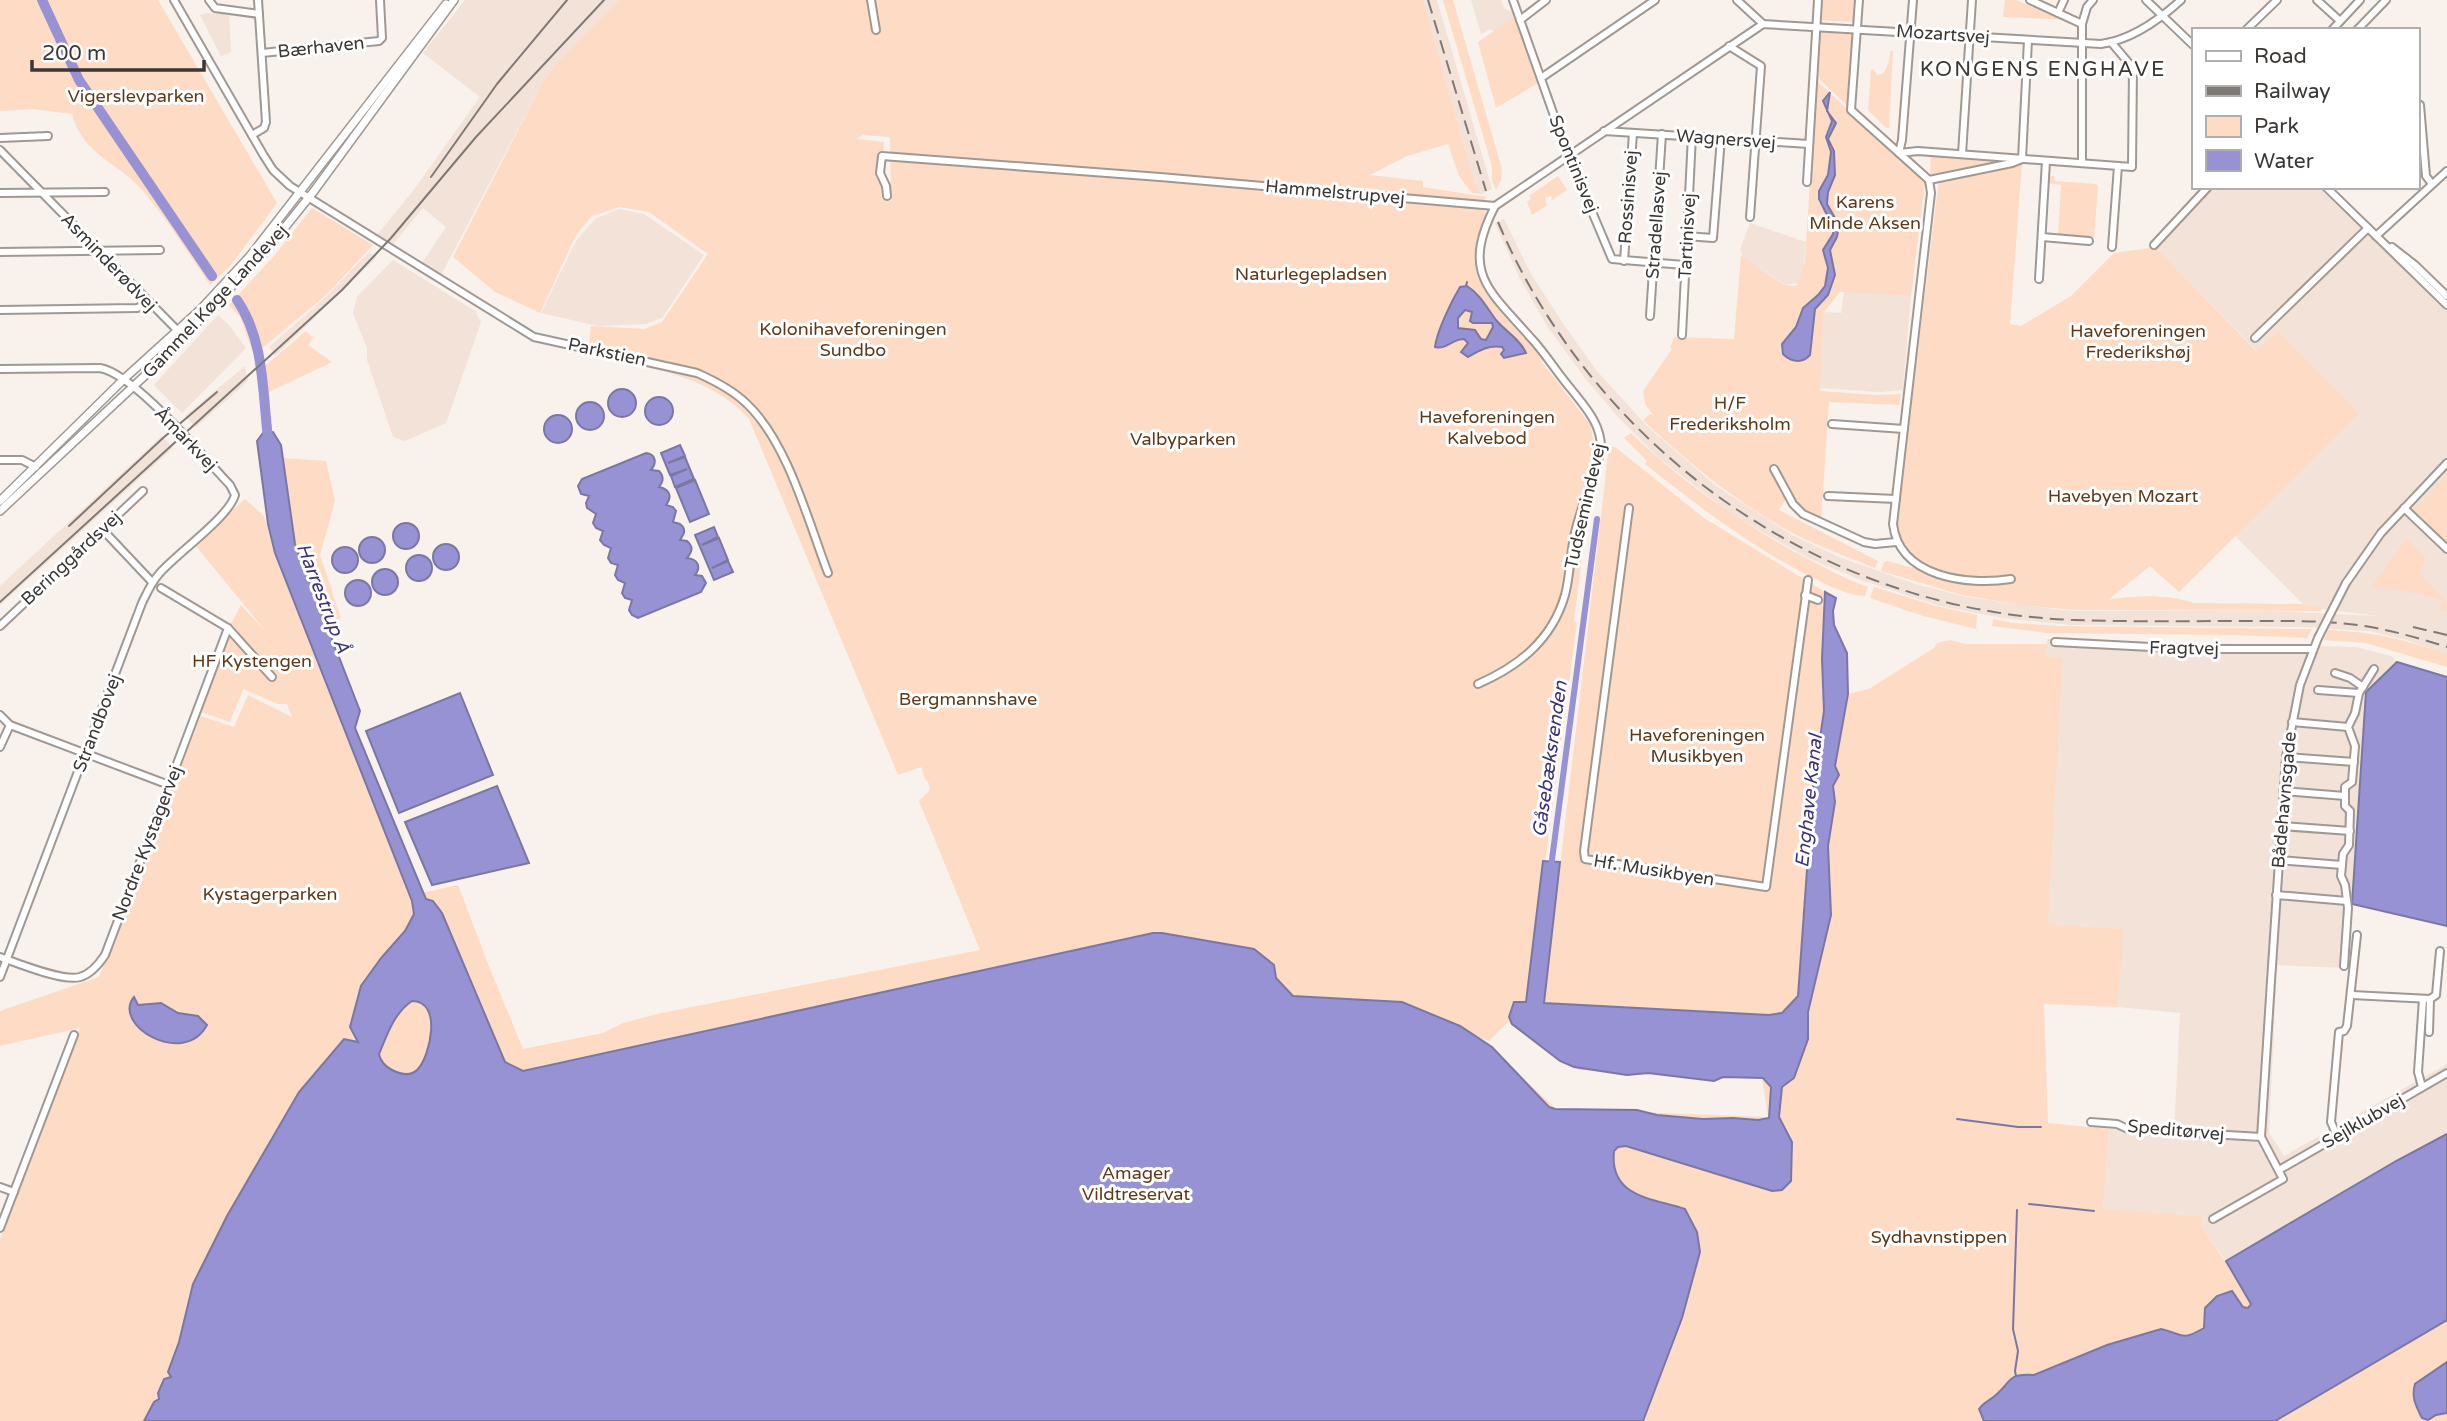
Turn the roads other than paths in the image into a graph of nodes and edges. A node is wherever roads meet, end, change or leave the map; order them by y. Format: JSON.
{"nodes":[{"id":1,"x":174,"y":0,"type":"edge"},
{"id":2,"x":209,"y":0,"type":"edge"},
{"id":3,"x":258,"y":0,"type":"edge"},
{"id":4,"x":380,"y":0,"type":"edge"},
{"id":5,"x":449,"y":0,"type":"edge"},
{"id":6,"x":454,"y":0,"type":"edge"},
{"id":7,"x":871,"y":0,"type":"edge"},
{"id":8,"x":1513,"y":0,"type":"edge"},
{"id":9,"x":1546,"y":0,"type":"edge"},
{"id":10,"x":1655,"y":0,"type":"edge"},
{"id":11,"x":1737,"y":0,"type":"edge"},
{"id":12,"x":1818,"y":0,"type":"edge"},
{"id":13,"x":1858,"y":0,"type":"edge"},
{"id":14,"x":1913,"y":0,"type":"edge"},
{"id":15,"x":1972,"y":0,"type":"edge"},
{"id":16,"x":2064,"y":0,"type":"edge"},
{"id":17,"x":2093,"y":0,"type":"edge"},
{"id":18,"x":2146,"y":0,"type":"edge"},
{"id":19,"x":2181,"y":0,"type":"edge"},
{"id":20,"x":2277,"y":0,"type":"edge"},
{"id":21,"x":2317,"y":0,"type":"edge"},
{"id":22,"x":2360,"y":0,"type":"edge"},
{"id":23,"x":2386,"y":0,"type":"edge"},
{"id":24,"x":2035,"y":1,"type":"edge"},
{"id":25,"x":2058,"y":13,"type":"junction"},
{"id":26,"x":259,"y":14,"type":"junction"},
{"id":27,"x":2163,"y":16,"type":"junction"},
{"id":28,"x":1520,"y":20,"type":"junction"},
{"id":29,"x":2340,"y":22,"type":"junction"},
{"id":30,"x":1763,"y":24,"type":"junction"},
{"id":31,"x":2082,"y":24,"type":"junction"},
{"id":32,"x":1816,"y":26,"type":"junction"},
{"id":33,"x":2248,"y":28,"type":"edge"},
{"id":34,"x":2334,"y":28,"type":"edge"},
{"id":35,"x":2359,"y":28,"type":"edge"},
{"id":36,"x":1857,"y":29,"type":"junction"},
{"id":37,"x":876,"y":30,"type":"dead end"},
{"id":38,"x":1910,"y":32,"type":"junction"},
{"id":39,"x":1970,"y":36,"type":"junction"},
{"id":40,"x":2028,"y":40,"type":"junction"},
{"id":41,"x":2111,"y":42,"type":"junction"},
{"id":42,"x":2082,"y":43,"type":"junction"},
{"id":43,"x":2192,"y":44,"type":"edge"},
{"id":44,"x":1729,"y":46,"type":"junction"},
{"id":45,"x":261,"y":53,"type":"junction"},
{"id":46,"x":1541,"y":78,"type":"junction"},
{"id":47,"x":2419,"y":104,"type":"edge"},
{"id":48,"x":1604,"y":131,"type":"junction"},
{"id":49,"x":1633,"y":132,"type":"junction"},
{"id":50,"x":1662,"y":134,"type":"junction"},
{"id":51,"x":48,"y":135,"type":"dead end"},
{"id":52,"x":252,"y":135,"type":"junction"},
{"id":53,"x":1692,"y":136,"type":"junction"},
{"id":54,"x":0,"y":138,"type":"edge"},
{"id":55,"x":1721,"y":138,"type":"junction"},
{"id":56,"x":1755,"y":141,"type":"junction"},
{"id":57,"x":1809,"y":144,"type":"junction"},
{"id":58,"x":0,"y":150,"type":"edge"},
{"id":59,"x":1899,"y":153,"type":"junction"},
{"id":60,"x":1962,"y":154,"type":"junction"},
{"id":61,"x":1568,"y":155,"type":"junction"},
{"id":62,"x":2421,"y":156,"type":"edge"},
{"id":63,"x":2022,"y":159,"type":"junction"},
{"id":64,"x":2046,"y":160,"type":"junction"},
{"id":65,"x":2082,"y":163,"type":"junction"},
{"id":66,"x":2118,"y":166,"type":"junction"},
{"id":67,"x":2447,"y":171,"type":"edge"},
{"id":68,"x":1929,"y":180,"type":"junction"},
{"id":69,"x":1807,"y":183,"type":"dead end"},
{"id":70,"x":2432,"y":184,"type":"junction"},
{"id":71,"x":2206,"y":189,"type":"edge"},
{"id":72,"x":2328,"y":189,"type":"edge"},
{"id":73,"x":2340,"y":189,"type":"edge"},
{"id":74,"x":105,"y":191,"type":"dead end"},
{"id":75,"x":41,"y":192,"type":"junction"},
{"id":76,"x":299,"y":192,"type":"junction"},
{"id":77,"x":0,"y":193,"type":"edge"},
{"id":78,"x":2334,"y":195,"type":"junction"},
{"id":79,"x":887,"y":196,"type":"dead end"},
{"id":80,"x":307,"y":198,"type":"junction"},
{"id":81,"x":1495,"y":206,"type":"junction"},
{"id":82,"x":1750,"y":217,"type":"dead end"},
{"id":83,"x":2368,"y":228,"type":"junction"},
{"id":84,"x":1686,"y":236,"type":"junction"},
{"id":85,"x":2376,"y":236,"type":"junction"},
{"id":86,"x":2042,"y":237,"type":"junction"},
{"id":87,"x":2090,"y":241,"type":"dead end"},
{"id":88,"x":2154,"y":245,"type":"dead end"},
{"id":89,"x":2112,"y":247,"type":"dead end"},
{"id":90,"x":99,"y":250,"type":"junction"},
{"id":91,"x":160,"y":250,"type":"dead end"},
{"id":92,"x":0,"y":252,"type":"edge"},
{"id":93,"x":1624,"y":261,"type":"junction"},
{"id":94,"x":1654,"y":263,"type":"junction"},
{"id":95,"x":1684,"y":265,"type":"junction"},
{"id":96,"x":2039,"y":279,"type":"dead end"},
{"id":97,"x":230,"y":284,"type":"junction"},
{"id":98,"x":219,"y":296,"type":"junction"},
{"id":99,"x":2447,"y":296,"type":"edge"},
{"id":100,"x":150,"y":303,"type":"junction"},
{"id":101,"x":2447,"y":305,"type":"edge"},
{"id":102,"x":0,"y":310,"type":"edge"},
{"id":103,"x":1650,"y":316,"type":"dead end"},
{"id":104,"x":177,"y":330,"type":"junction"},
{"id":105,"x":1682,"y":335,"type":"dead end"},
{"id":106,"x":2255,"y":338,"type":"dead end"},
{"id":107,"x":0,"y":369,"type":"edge"},
{"id":108,"x":125,"y":378,"type":"junction"},
{"id":109,"x":134,"y":387,"type":"junction"},
{"id":110,"x":1832,"y":425,"type":"dead end"},
{"id":111,"x":1904,"y":429,"type":"junction"},
{"id":112,"x":0,"y":460,"type":"edge"},
{"id":113,"x":2447,"y":463,"type":"edge"},
{"id":114,"x":36,"y":467,"type":"junction"},
{"id":115,"x":1774,"y":469,"type":"dead end"},
{"id":116,"x":143,"y":491,"type":"dead end"},
{"id":117,"x":235,"y":495,"type":"joint"},
{"id":118,"x":1828,"y":496,"type":"dead end"},
{"id":119,"x":1896,"y":499,"type":"junction"},
{"id":120,"x":0,"y":501,"type":"edge"},
{"id":121,"x":1629,"y":508,"type":"dead end"},
{"id":122,"x":2404,"y":508,"type":"junction"},
{"id":123,"x":0,"y":511,"type":"edge"},
{"id":124,"x":102,"y":529,"type":"junction"},
{"id":125,"x":1896,"y":542,"type":"junction"},
{"id":126,"x":2447,"y":549,"type":"edge"},
{"id":127,"x":828,"y":573,"type":"dead end"},
{"id":128,"x":2011,"y":579,"type":"dead end"},
{"id":129,"x":1808,"y":580,"type":"dead end"},
{"id":130,"x":152,"y":582,"type":"junction"},
{"id":131,"x":162,"y":588,"type":"dead end"},
{"id":132,"x":1805,"y":595,"type":"junction"},
{"id":133,"x":1818,"y":600,"type":"dead end"},
{"id":134,"x":0,"y":625,"type":"edge"},
{"id":135,"x":228,"y":628,"type":"junction"},
{"id":136,"x":2055,"y":642,"type":"dead end"},
{"id":137,"x":2313,"y":649,"type":"junction"},
{"id":138,"x":2374,"y":669,"type":"dead end"},
{"id":139,"x":2335,"y":673,"type":"dead end"},
{"id":140,"x":272,"y":677,"type":"dead end"},
{"id":141,"x":1478,"y":684,"type":"dead end"},
{"id":142,"x":2318,"y":690,"type":"dead end"},
{"id":143,"x":2361,"y":690,"type":"junction"},
{"id":144,"x":0,"y":715,"type":"edge"},
{"id":145,"x":2291,"y":722,"type":"junction"},
{"id":146,"x":10,"y":725,"type":"junction"},
{"id":147,"x":2348,"y":727,"type":"junction"},
{"id":148,"x":0,"y":747,"type":"edge"},
{"id":149,"x":85,"y":754,"type":"junction"},
{"id":150,"x":2286,"y":757,"type":"junction"},
{"id":151,"x":2354,"y":762,"type":"junction"},
{"id":152,"x":169,"y":785,"type":"junction"},
{"id":153,"x":2283,"y":792,"type":"junction"},
{"id":154,"x":2344,"y":796,"type":"junction"},
{"id":155,"x":2281,"y":826,"type":"junction"},
{"id":156,"x":2350,"y":831,"type":"junction"},
{"id":157,"x":2278,"y":860,"type":"junction"},
{"id":158,"x":2342,"y":865,"type":"junction"},
{"id":159,"x":2276,"y":895,"type":"junction"},
{"id":160,"x":2347,"y":901,"type":"junction"},
{"id":161,"x":2357,"y":934,"type":"dead end"},
{"id":162,"x":2440,"y":951,"type":"dead end"},
{"id":163,"x":4,"y":958,"type":"edge"},
{"id":164,"x":2344,"y":967,"type":"dead end"},
{"id":165,"x":0,"y":977,"type":"edge"},
{"id":166,"x":2352,"y":995,"type":"junction"},
{"id":167,"x":2427,"y":999,"type":"junction"},
{"id":168,"x":2429,"y":1032,"type":"dead end"},
{"id":169,"x":74,"y":1035,"type":"dead end"},
{"id":170,"x":2447,"y":1073,"type":"edge"},
{"id":171,"x":2422,"y":1087,"type":"junction"},
{"id":172,"x":2091,"y":1122,"type":"dead end"},
{"id":173,"x":2337,"y":1136,"type":"junction"},
{"id":174,"x":2261,"y":1137,"type":"junction"},
{"id":175,"x":2280,"y":1170,"type":"junction"},
{"id":176,"x":0,"y":1187,"type":"edge"},
{"id":177,"x":14,"y":1192,"type":"junction"},
{"id":178,"x":2213,"y":1219,"type":"dead end"},
{"id":179,"x":0,"y":1228,"type":"edge"}],
"edges":[{"from":1,"to":52,"type":"street","name":"Parkstien"},
{"from":2,"to":26,"type":"street"},
{"from":3,"to":26,"type":"street"},
{"from":4,"to":45,"type":"street","name":"Bærhaven"},
{"from":5,"to":76,"type":"main road","name":"Gammel Køge Landevej"},
{"from":6,"to":80,"type":"main road","name":"Gammel Køge Landevej"},
{"from":7,"to":37,"type":"street"},
{"from":8,"to":28,"type":"street","name":"Spontinisvej"},
{"from":9,"to":28,"type":"street"},
{"from":10,"to":46,"type":"street"},
{"from":11,"to":30,"type":"street"},
{"from":12,"to":32,"type":"street"},
{"from":13,"to":36,"type":"street"},
{"from":14,"to":38,"type":"street"},
{"from":15,"to":39,"type":"street"},
{"from":16,"to":25,"type":"street"},
{"from":17,"to":31,"type":"street"},
{"from":18,"to":27,"type":"street"},
{"from":19,"to":27,"type":"street"},
{"from":20,"to":33,"type":"street"},
{"from":21,"to":29,"type":"street"},
{"from":22,"to":29,"type":"street"},
{"from":23,"to":35,"type":"street"},
{"from":24,"to":25,"type":"street"},
{"from":25,"to":31,"type":"street"},
{"from":26,"to":45,"type":"street"},
{"from":27,"to":41,"type":"street"},
{"from":27,"to":43,"type":"street"},
{"from":28,"to":46,"type":"street","name":"Spontinisvej"},
{"from":29,"to":34,"type":"street"},
{"from":30,"to":32,"type":"street","name":"Mozartsvej"},
{"from":30,"to":44,"type":"street"},
{"from":31,"to":42,"type":"street"},
{"from":32,"to":36,"type":"street","name":"Mozartsvej"},
{"from":32,"to":57,"type":"street"},
{"from":36,"to":38,"type":"street","name":"Mozartsvej"},
{"from":36,"to":59,"type":"street"},
{"from":38,"to":39,"type":"street","name":"Mozartsvej"},
{"from":38,"to":59,"type":"street"},
{"from":39,"to":40,"type":"street","name":"Mozartsvej"},
{"from":39,"to":60,"type":"street"},
{"from":40,"to":42,"type":"street","name":"Mozartsvej"},
{"from":40,"to":63,"type":"street"},
{"from":41,"to":42,"type":"street","name":"Mozartsvej"},
{"from":41,"to":66,"type":"street"},
{"from":42,"to":65,"type":"street"},
{"from":44,"to":48,"type":"street"},
{"from":44,"to":56,"type":"street"},
{"from":45,"to":52,"type":"street"},
{"from":46,"to":61,"type":"street","name":"Spontinisvej"},
{"from":47,"to":62,"type":"street"},
{"from":48,"to":49,"type":"street","name":"Wagnersvej"},
{"from":48,"to":61,"type":"street"},
{"from":49,"to":50,"type":"street","name":"Wagnersvej"},
{"from":49,"to":93,"type":"street","name":"Rossinisvej"},
{"from":50,"to":53,"type":"street","name":"Wagnersvej"},
{"from":50,"to":94,"type":"street","name":"Stradellasvej"},
{"from":51,"to":54,"type":"street"},
{"from":52,"to":76,"type":"street","name":"Parkstien"},
{"from":53,"to":55,"type":"street","name":"Wagnersvej"},
{"from":53,"to":84,"type":"street","name":"Tartinisvej"},
{"from":55,"to":56,"type":"street","name":"Wagnersvej"},
{"from":55,"to":84,"type":"street"},
{"from":56,"to":57,"type":"street","name":"Wagnersvej"},
{"from":56,"to":82,"type":"street"},
{"from":57,"to":69,"type":"street"},
{"from":58,"to":75,"type":"street","name":"Asminderødvej"},
{"from":59,"to":60,"type":"street"},
{"from":59,"to":68,"type":"street"},
{"from":60,"to":63,"type":"street"},
{"from":61,"to":81,"type":"street"},
{"from":61,"to":93,"type":"street","name":"Spontinisvej"},
{"from":62,"to":70,"type":"street"},
{"from":63,"to":64,"type":"street"},
{"from":63,"to":68,"type":"street"},
{"from":64,"to":65,"type":"street"},
{"from":64,"to":86,"type":"street"},
{"from":65,"to":66,"type":"street"},
{"from":66,"to":89,"type":"street"},
{"from":67,"to":70,"type":"street"},
{"from":68,"to":111,"type":"street"},
{"from":70,"to":85,"type":"street"},
{"from":71,"to":88,"type":"street"},
{"from":72,"to":78,"type":"street"},
{"from":73,"to":78,"type":"street"},
{"from":74,"to":75,"type":"street","name":"Asminderødvej"},
{"from":75,"to":77,"type":"street","name":"Asminderødvej"},
{"from":75,"to":90,"type":"street","name":"Asminderødvej"},
{"from":76,"to":80,"type":"street","name":"Parkstien"},
{"from":76,"to":97,"type":"main road","name":"Gammel Køge Landevej"},
{"from":78,"to":83,"type":"street"},
{"from":79,"to":81,"type":"street","name":"Hammelstrupvej"},
{"from":80,"to":97,"type":"main road","name":"Gammel Køge Landevej"},
{"from":80,"to":127,"type":"street","name":"Parkstien"},
{"from":81,"to":141,"type":"street","name":"Tudsemindevej"},
{"from":83,"to":85,"type":"street"},
{"from":83,"to":106,"type":"street"},
{"from":84,"to":95,"type":"street","name":"Tartinisvej"},
{"from":85,"to":99,"type":"street"},
{"from":85,"to":101,"type":"street"},
{"from":86,"to":87,"type":"street"},
{"from":86,"to":96,"type":"street"},
{"from":90,"to":91,"type":"street"},
{"from":90,"to":92,"type":"street"},
{"from":90,"to":100,"type":"street","name":"Asminderødvej"},
{"from":93,"to":94,"type":"street"},
{"from":94,"to":95,"type":"street"},
{"from":94,"to":103,"type":"street","name":"Stradellasvej"},
{"from":95,"to":105,"type":"street","name":"Tartinisvej"},
{"from":97,"to":98,"type":"main road","name":"Gammel Køge Landevej"},
{"from":98,"to":104,"type":"main road","name":"Gammel Køge Landevej"},
{"from":98,"to":109,"type":"main road","name":"Gammel Køge Landevej"},
{"from":100,"to":102,"type":"street"},
{"from":100,"to":104,"type":"street","name":"Asminderødvej"},
{"from":104,"to":108,"type":"main road","name":"Gammel Køge Landevej"},
{"from":107,"to":108,"type":"street"},
{"from":108,"to":109,"type":"street","name":"Åmarkvej"},
{"from":108,"to":114,"type":"main road","name":"Gammel Køge Landevej"},
{"from":109,"to":117,"type":"street","name":"Åmarkvej"},
{"from":109,"to":123,"type":"main road","name":"Gammel Køge Landevej"},
{"from":110,"to":111,"type":"street"},
{"from":111,"to":119,"type":"street"},
{"from":112,"to":114,"type":"street"},
{"from":113,"to":122,"type":"street","name":"Bådehavnsgade"},
{"from":114,"to":120,"type":"main road","name":"Gammel Køge Landevej"},
{"from":115,"to":125,"type":"street"},
{"from":116,"to":124,"type":"street","name":"Beringgårdsvej"},
{"from":117,"to":130,"type":"street","name":"Strandbovej"},
{"from":118,"to":119,"type":"street"},
{"from":119,"to":125,"type":"street"},
{"from":121,"to":132,"type":"street","name":"Hf. Musikbyen"},
{"from":122,"to":126,"type":"street"},
{"from":122,"to":137,"type":"street","name":"Bådehavnsgade","bridge":true},
{"from":124,"to":130,"type":"street"},
{"from":124,"to":134,"type":"street","name":"Beringgårdsvej"},
{"from":125,"to":128,"type":"street"},
{"from":129,"to":132,"type":"street","name":"Hf. Musikbyen"},
{"from":130,"to":149,"type":"street","name":"Strandbovej"},
{"from":131,"to":135,"type":"street"},
{"from":132,"to":133,"type":"street"},
{"from":135,"to":140,"type":"street"},
{"from":135,"to":152,"type":"street","name":"Nordre Kystagervej"},
{"from":136,"to":137,"type":"street","name":"Fragtvej"},
{"from":137,"to":145,"type":"street","name":"Bådehavnsgade"},
{"from":138,"to":143,"type":"street"},
{"from":139,"to":143,"type":"street"},
{"from":142,"to":143,"type":"street"},
{"from":143,"to":147,"type":"street"},
{"from":144,"to":146,"type":"street"},
{"from":145,"to":147,"type":"street"},
{"from":145,"to":150,"type":"street","name":"Bådehavnsgade"},
{"from":146,"to":148,"type":"street"},
{"from":146,"to":149,"type":"street"},
{"from":147,"to":151,"type":"street"},
{"from":149,"to":152,"type":"street"},
{"from":149,"to":163,"type":"street","name":"Strandbovej"},
{"from":150,"to":151,"type":"street"},
{"from":150,"to":153,"type":"street","name":"Bådehavnsgade"},
{"from":151,"to":154,"type":"street"},
{"from":152,"to":163,"type":"street","name":"Nordre Kystagervej"},
{"from":153,"to":154,"type":"street"},
{"from":153,"to":155,"type":"street","name":"Bådehavnsgade"},
{"from":154,"to":156,"type":"street"},
{"from":155,"to":156,"type":"street"},
{"from":155,"to":157,"type":"street","name":"Bådehavnsgade"},
{"from":156,"to":158,"type":"street"},
{"from":157,"to":158,"type":"street"},
{"from":157,"to":159,"type":"street","name":"Bådehavnsgade"},
{"from":158,"to":160,"type":"street"},
{"from":159,"to":160,"type":"street"},
{"from":159,"to":174,"type":"street","name":"Bådehavnsgade"},
{"from":160,"to":164,"type":"street"},
{"from":161,"to":166,"type":"street"},
{"from":162,"to":167,"type":"street"},
{"from":163,"to":165,"type":"street","name":"Strandbovej"},
{"from":166,"to":167,"type":"street"},
{"from":166,"to":173,"type":"street"},
{"from":167,"to":168,"type":"street"},
{"from":167,"to":171,"type":"street"},
{"from":169,"to":177,"type":"street"},
{"from":170,"to":171,"type":"street","name":"Sejlklubvej"},
{"from":171,"to":173,"type":"street","name":"Sejlklubvej"},
{"from":172,"to":174,"type":"street","name":"Speditørvej"},
{"from":173,"to":175,"type":"street","name":"Sejlklubvej"},
{"from":174,"to":175,"type":"street"},
{"from":175,"to":178,"type":"street"},
{"from":176,"to":177,"type":"street"},
{"from":177,"to":179,"type":"street"}]}
